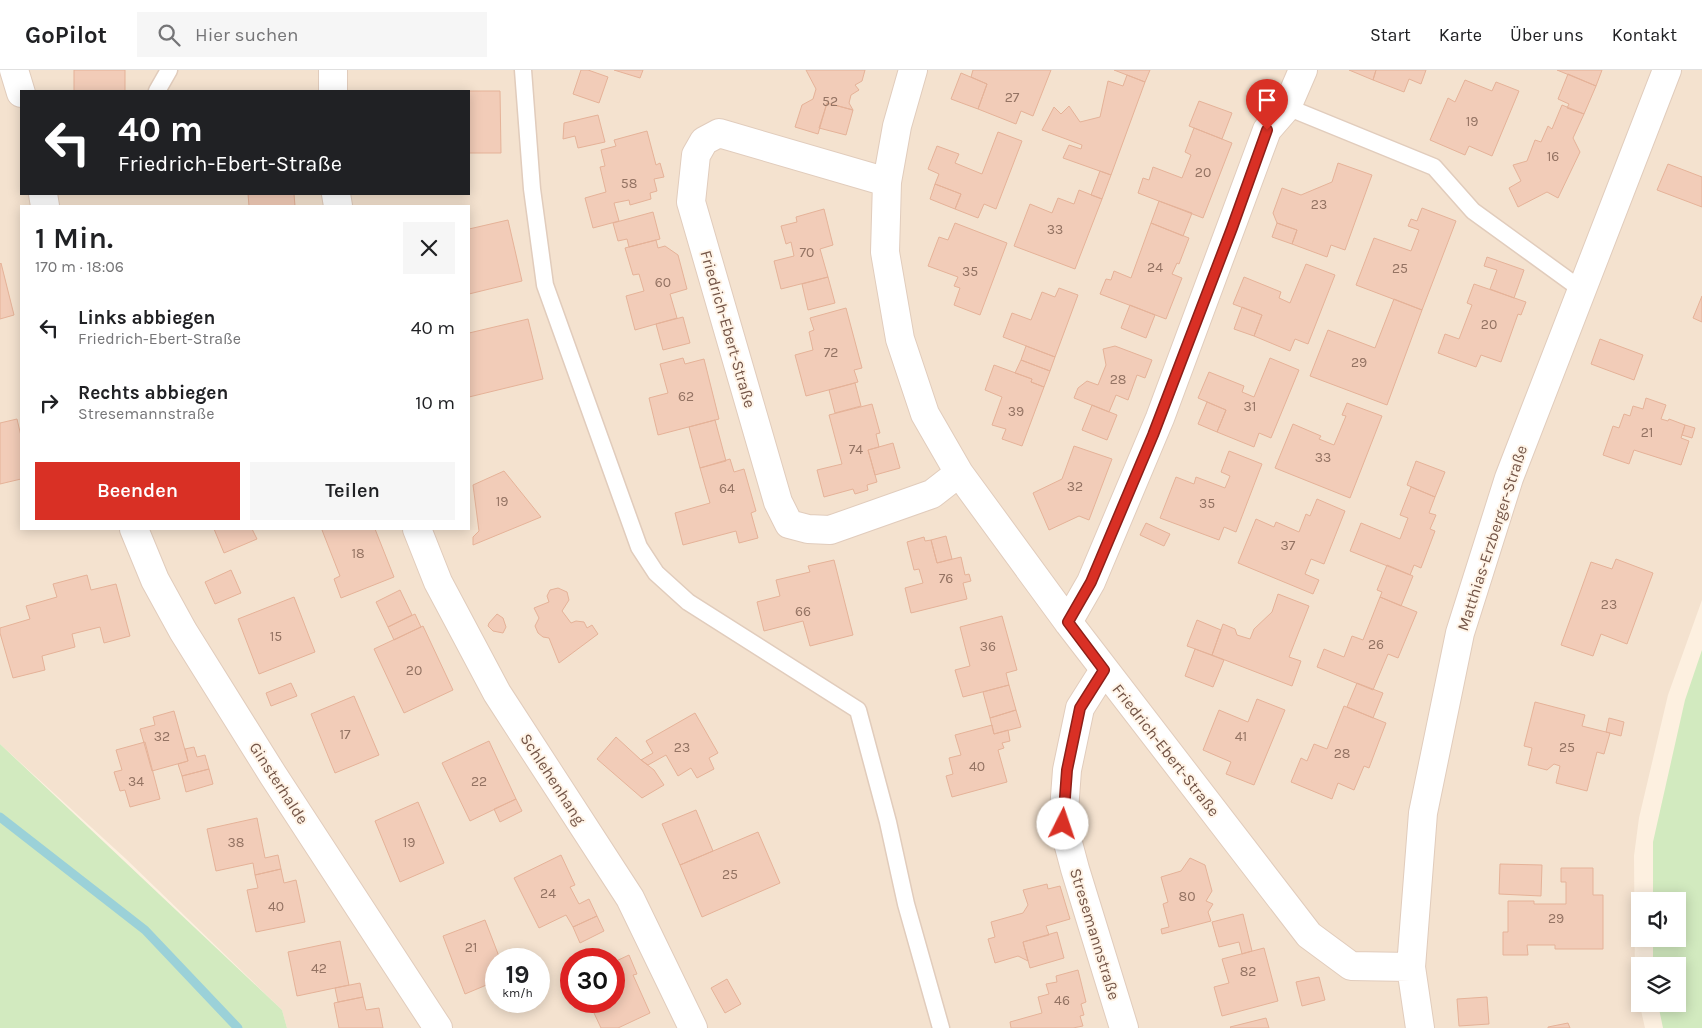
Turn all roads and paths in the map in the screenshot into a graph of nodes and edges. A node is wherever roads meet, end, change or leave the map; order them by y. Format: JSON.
{"nodes":[{"id":1,"x":14,"y":70,"type":"edge"},
{"id":2,"x":169,"y":70,"type":"edge"},
{"id":3,"x":333,"y":70,"type":"edge"},
{"id":4,"x":523,"y":70,"type":"edge"},
{"id":5,"x":913,"y":70,"type":"edge"},
{"id":6,"x":1303,"y":70,"type":"edge"},
{"id":7,"x":1667,"y":70,"type":"edge"},
{"id":8,"x":20,"y":90,"type":"edge"},
{"id":9,"x":158,"y":90,"type":"edge"},
{"id":10,"x":333,"y":90,"type":"edge"},
{"id":11,"x":1287,"y":107,"type":"junction"},
{"id":12,"x":887,"y":182,"type":"junction"},
{"id":13,"x":1582,"y":290,"type":"junction"},
{"id":14,"x":959,"y":473,"type":"junction"},
{"id":15,"x":134,"y":530,"type":"edge"},
{"id":16,"x":417,"y":530,"type":"edge"},
{"id":17,"x":1068,"y":622,"type":"junction"},
{"id":18,"x":1104,"y":670,"type":"junction"},
{"id":19,"x":1411,"y":966,"type":"junction"},
{"id":20,"x":438,"y":1028,"type":"edge"},
{"id":21,"x":693,"y":1028,"type":"edge"},
{"id":22,"x":941,"y":1028,"type":"edge"},
{"id":23,"x":1124,"y":1028,"type":"edge"},
{"id":24,"x":1420,"y":1028,"type":"edge"}],
"edges":[{"from":1,"to":8,"type":"street"},
{"from":2,"to":9,"type":"lane"},
{"from":3,"to":10,"type":"street"},
{"from":4,"to":22,"type":"lane"},
{"from":5,"to":12,"type":"street","name":"Friedrich-Ebert-Straße"},
{"from":6,"to":11,"type":"street"},
{"from":7,"to":13,"type":"street","name":"Matthias-Erzberger-Straße"},
{"from":11,"to":13,"type":"lane"},
{"from":11,"to":17,"type":"street"},
{"from":12,"to":14,"type":"street","name":"Friedrich-Ebert-Straße"},
{"from":12,"to":14,"type":"street","name":"Friedrich-Ebert-Straße"},
{"from":13,"to":19,"type":"street","name":"Matthias-Erzberger-Straße"},
{"from":14,"to":17,"type":"street","name":"Friedrich-Ebert-Straße"},
{"from":15,"to":20,"type":"street","name":"Ginsterhalde"},
{"from":16,"to":21,"type":"street","name":"Schlehenhang"},
{"from":17,"to":18,"type":"street","name":"Friedrich-Ebert-Straße"},
{"from":18,"to":19,"type":"street","name":"Friedrich-Ebert-Straße"},
{"from":18,"to":23,"type":"street","name":"Stresemannstraße"},
{"from":19,"to":24,"type":"street","name":"Matthias-Erzberger-Straße"}]}
